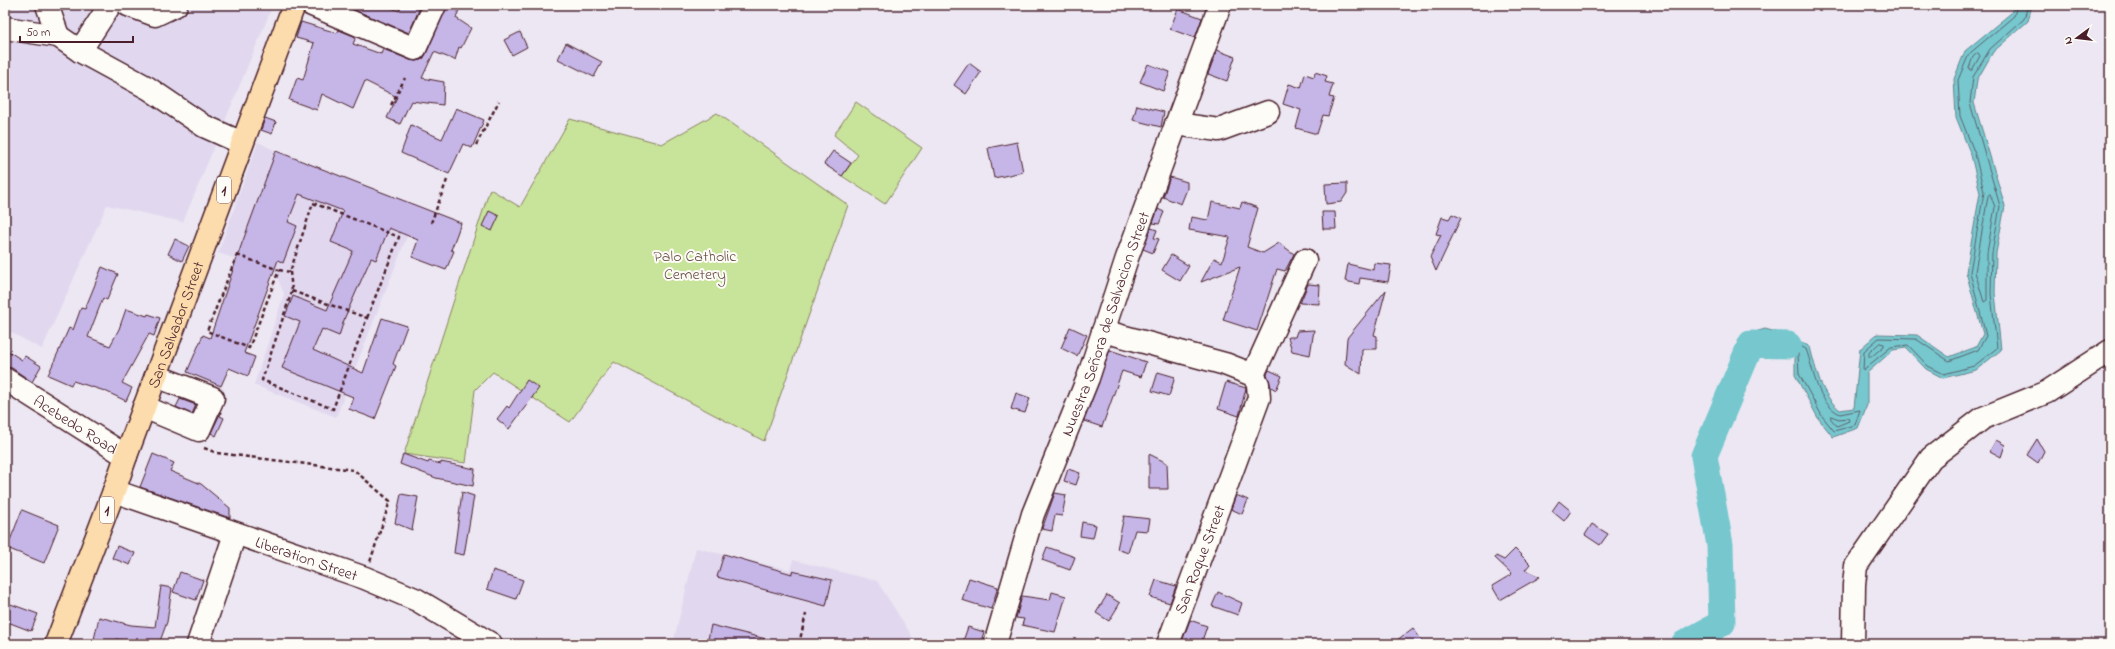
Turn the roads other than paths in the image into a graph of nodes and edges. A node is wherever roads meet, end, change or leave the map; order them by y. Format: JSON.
{"nodes":[{"id":1,"x":46,"y":5,"type":"edge"},
{"id":2,"x":110,"y":5,"type":"edge"},
{"id":3,"x":128,"y":5,"type":"edge"},
{"id":4,"x":176,"y":5,"type":"edge"},
{"id":5,"x":294,"y":5,"type":"edge"},
{"id":6,"x":312,"y":5,"type":"edge"},
{"id":7,"x":435,"y":5,"type":"edge"},
{"id":8,"x":1220,"y":5,"type":"edge"},
{"id":9,"x":5,"y":28,"type":"edge"},
{"id":10,"x":58,"y":36,"type":"junction"},
{"id":11,"x":80,"y":51,"type":"junction"},
{"id":12,"x":1268,"y":112,"type":"dead end"},
{"id":13,"x":1176,"y":124,"type":"junction"},
{"id":14,"x":242,"y":143,"type":"junction"},
{"id":15,"x":1305,"y":260,"type":"dead end"},
{"id":16,"x":1103,"y":331,"type":"junction"},
{"id":17,"x":2110,"y":351,"type":"edge"},
{"id":18,"x":1253,"y":375,"type":"junction"},
{"id":19,"x":156,"y":376,"type":"junction"},
{"id":20,"x":5,"y":380,"type":"edge"},
{"id":21,"x":193,"y":390,"type":"junction"},
{"id":22,"x":144,"y":408,"type":"junction"},
{"id":23,"x":180,"y":422,"type":"junction"},
{"id":24,"x":126,"y":456,"type":"junction"},
{"id":25,"x":114,"y":492,"type":"junction"},
{"id":26,"x":235,"y":534,"type":"junction"},
{"id":27,"x":56,"y":644,"type":"edge"},
{"id":28,"x":198,"y":644,"type":"edge"},
{"id":29,"x":491,"y":644,"type":"edge"},
{"id":30,"x":996,"y":644,"type":"edge"},
{"id":31,"x":1168,"y":644,"type":"edge"},
{"id":32,"x":1854,"y":644,"type":"edge"}],
"edges":[{"from":1,"to":10,"type":"street"},
{"from":2,"to":11,"type":"street"},
{"from":3,"to":4,"type":"street"},
{"from":5,"to":14,"type":"highway","name":"San Salvador Street","number":"1"},
{"from":6,"to":7,"type":"street"},
{"from":8,"to":13,"type":"street","name":"Nuestra Señora de Salvacion Street"},
{"from":9,"to":10,"type":"street"},
{"from":10,"to":11,"type":"street"},
{"from":11,"to":14,"type":"street"},
{"from":12,"to":13,"type":"street"},
{"from":13,"to":16,"type":"street","name":"Nuestra Señora de Salvacion Street"},
{"from":14,"to":19,"type":"highway","name":"San Salvador Street","number":"1"},
{"from":15,"to":18,"type":"street"},
{"from":16,"to":18,"type":"street"},
{"from":16,"to":30,"type":"street","name":"Nuestra Señora de Salvacion Street"},
{"from":17,"to":32,"type":"street"},
{"from":18,"to":31,"type":"street","name":"San Roque Street"},
{"from":19,"to":21,"type":"street"},
{"from":19,"to":22,"type":"highway","name":"San Salvador Street","number":"1"},
{"from":20,"to":24,"type":"street","name":"Acebedo Road"},
{"from":21,"to":23,"type":"street"},
{"from":21,"to":23,"type":"street"},
{"from":22,"to":23,"type":"street"},
{"from":22,"to":24,"type":"highway","name":"San Salvador Street","number":"1"},
{"from":24,"to":25,"type":"highway","name":"San Salvador Street","number":"1"},
{"from":25,"to":26,"type":"street","name":"Liberation Street"},
{"from":25,"to":27,"type":"highway","name":"San Salvador Street","number":"1"},
{"from":26,"to":28,"type":"street"},
{"from":26,"to":29,"type":"street","name":"Liberation Street"}]}
